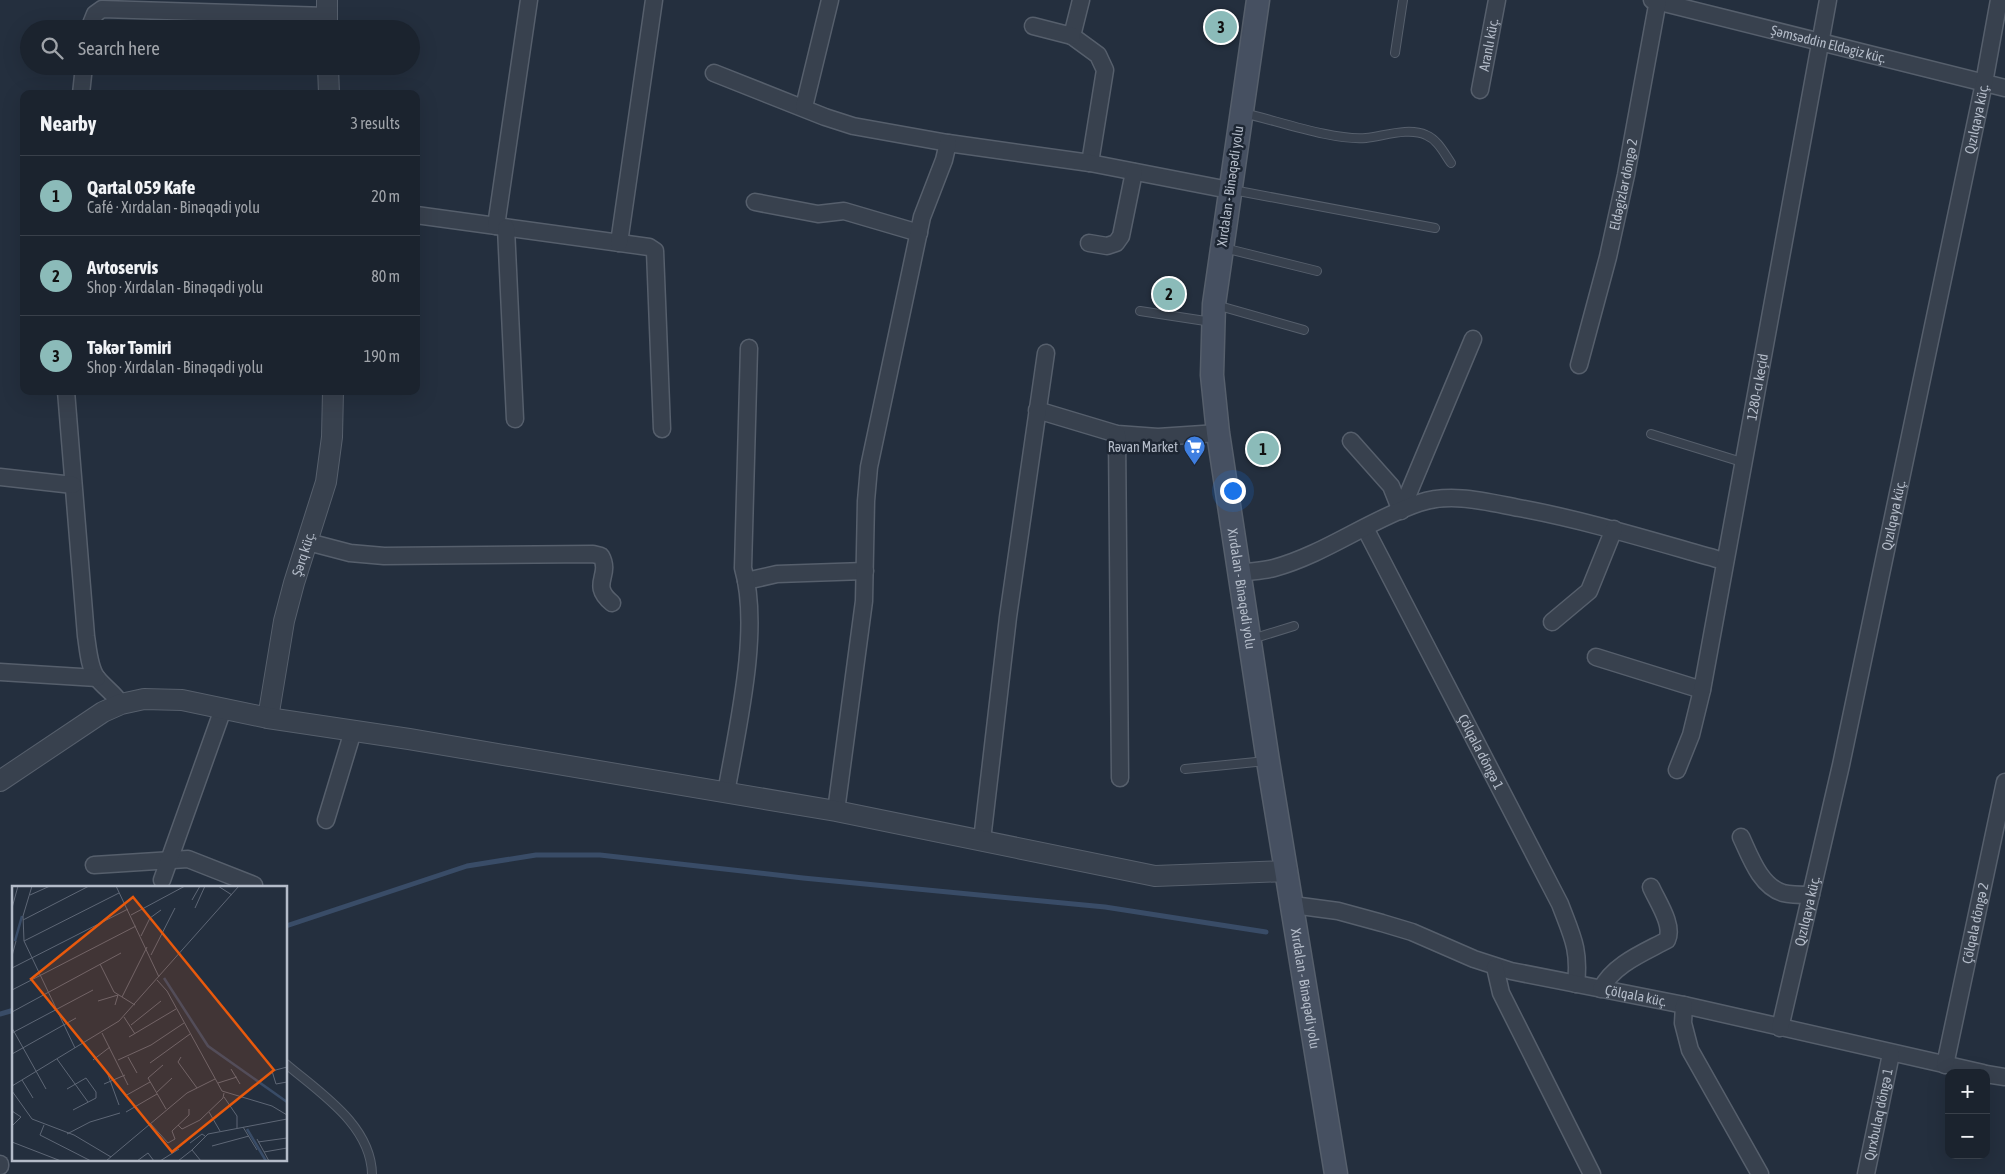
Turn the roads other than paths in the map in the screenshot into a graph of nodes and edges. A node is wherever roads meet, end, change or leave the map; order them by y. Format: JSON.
{"nodes":[{"id":1,"x":529,"y":0,"type":"edge"},
{"id":2,"x":654,"y":0,"type":"edge"},
{"id":3,"x":830,"y":0,"type":"edge"},
{"id":4,"x":1081,"y":0,"type":"edge"},
{"id":5,"x":1258,"y":0,"type":"edge"},
{"id":6,"x":1403,"y":0,"type":"edge"},
{"id":7,"x":1497,"y":0,"type":"edge"},
{"id":8,"x":1656,"y":0,"type":"edge"},
{"id":9,"x":1828,"y":0,"type":"edge"},
{"id":10,"x":1999,"y":0,"type":"edge"},
{"id":11,"x":327,"y":15,"type":"edge"},
{"id":12,"x":93,"y":20,"type":"edge"},
{"id":13,"x":1033,"y":26,"type":"dead end"},
{"id":14,"x":1072,"y":36,"type":"junction"},
{"id":15,"x":1820,"y":42,"type":"junction"},
{"id":16,"x":1394,"y":53,"type":"dead end"},
{"id":17,"x":714,"y":73,"type":"dead end"},
{"id":18,"x":83,"y":75,"type":"edge"},
{"id":19,"x":328,"y":75,"type":"edge"},
{"id":20,"x":1984,"y":83,"type":"junction"},
{"id":21,"x":2005,"y":88,"type":"edge"},
{"id":22,"x":81,"y":90,"type":"edge"},
{"id":23,"x":329,"y":90,"type":"edge"},
{"id":24,"x":1480,"y":90,"type":"dead end"},
{"id":25,"x":804,"y":108,"type":"junction"},
{"id":26,"x":1241,"y":112,"type":"junction"},
{"id":27,"x":948,"y":143,"type":"junction"},
{"id":28,"x":1090,"y":163,"type":"junction"},
{"id":29,"x":1451,"y":163,"type":"dead end"},
{"id":30,"x":1134,"y":172,"type":"junction"},
{"id":31,"x":1229,"y":190,"type":"junction"},
{"id":32,"x":755,"y":202,"type":"dead end"},
{"id":33,"x":420,"y":216,"type":"edge"},
{"id":34,"x":501,"y":227,"type":"junction"},
{"id":35,"x":1435,"y":228,"type":"dead end"},
{"id":36,"x":919,"y":233,"type":"junction"},
{"id":37,"x":620,"y":243,"type":"junction"},
{"id":38,"x":1089,"y":243,"type":"dead end"},
{"id":39,"x":1221,"y":248,"type":"junction"},
{"id":40,"x":1317,"y":271,"type":"dead end"},
{"id":41,"x":1140,"y":311,"type":"dead end"},
{"id":42,"x":1213,"y":313,"type":"junction"},
{"id":43,"x":1304,"y":330,"type":"dead end"},
{"id":44,"x":1473,"y":339,"type":"dead end"},
{"id":45,"x":749,"y":348,"type":"dead end"},
{"id":46,"x":1046,"y":353,"type":"dead end"},
{"id":47,"x":1578,"y":365,"type":"dead end"},
{"id":48,"x":66,"y":395,"type":"edge"},
{"id":49,"x":333,"y":395,"type":"edge"},
{"id":50,"x":1037,"y":410,"type":"junction"},
{"id":51,"x":515,"y":419,"type":"dead end"},
{"id":52,"x":662,"y":429,"type":"dead end"},
{"id":53,"x":1218,"y":433,"type":"junction"},
{"id":54,"x":1117,"y":434,"type":"junction"},
{"id":55,"x":1651,"y":434,"type":"dead end"},
{"id":56,"x":1351,"y":440,"type":"dead end"},
{"id":57,"x":1745,"y":464,"type":"junction"},
{"id":58,"x":0,"y":477,"type":"edge"},
{"id":59,"x":73,"y":485,"type":"junction"},
{"id":60,"x":1402,"y":511,"type":"junction"},
{"id":61,"x":1365,"y":528,"type":"junction"},
{"id":62,"x":1614,"y":529,"type":"junction"},
{"id":63,"x":308,"y":542,"type":"junction"},
{"id":64,"x":1724,"y":561,"type":"junction"},
{"id":65,"x":865,"y":571,"type":"junction"},
{"id":66,"x":1240,"y":572,"type":"junction"},
{"id":67,"x":746,"y":581,"type":"junction"},
{"id":68,"x":612,"y":603,"type":"dead end"},
{"id":69,"x":1552,"y":622,"type":"dead end"},
{"id":70,"x":1294,"y":626,"type":"dead end"},
{"id":71,"x":1250,"y":639,"type":"junction"},
{"id":72,"x":1596,"y":657,"type":"dead end"},
{"id":73,"x":0,"y":672,"type":"edge"},
{"id":74,"x":97,"y":678,"type":"junction"},
{"id":75,"x":1702,"y":690,"type":"junction"},
{"id":76,"x":121,"y":704,"type":"junction"},
{"id":77,"x":223,"y":708,"type":"junction"},
{"id":78,"x":268,"y":718,"type":"junction"},
{"id":79,"x":353,"y":730,"type":"junction"},
{"id":80,"x":1268,"y":761,"type":"junction"},
{"id":81,"x":1185,"y":769,"type":"dead end"},
{"id":82,"x":1677,"y":770,"type":"dead end"},
{"id":83,"x":1120,"y":778,"type":"dead end"},
{"id":84,"x":0,"y":781,"type":"edge"},
{"id":85,"x":2005,"y":782,"type":"edge"},
{"id":86,"x":726,"y":793,"type":"junction"},
{"id":87,"x":836,"y":811,"type":"junction"},
{"id":88,"x":326,"y":820,"type":"dead end"},
{"id":89,"x":1741,"y":837,"type":"dead end"},
{"id":90,"x":982,"y":840,"type":"junction"},
{"id":91,"x":170,"y":859,"type":"junction"},
{"id":92,"x":94,"y":864,"type":"dead end"},
{"id":93,"x":1287,"y":871,"type":"junction"},
{"id":94,"x":162,"y":880,"type":"dead end"},
{"id":95,"x":254,"y":884,"type":"dead end"},
{"id":96,"x":1651,"y":886,"type":"dead end"},
{"id":97,"x":1811,"y":895,"type":"junction"},
{"id":98,"x":1293,"y":905,"type":"junction"},
{"id":99,"x":1494,"y":967,"type":"junction"},
{"id":100,"x":1576,"y":984,"type":"junction"},
{"id":101,"x":1600,"y":989,"type":"junction"},
{"id":102,"x":1684,"y":1005,"type":"junction"},
{"id":103,"x":1780,"y":1028,"type":"junction"},
{"id":104,"x":1891,"y":1054,"type":"junction"},
{"id":105,"x":1945,"y":1065,"type":"junction"},
{"id":106,"x":288,"y":1066,"type":"edge"},
{"id":107,"x":1964,"y":1069,"type":"edge"},
{"id":108,"x":1990,"y":1074,"type":"edge"},
{"id":109,"x":2005,"y":1078,"type":"edge"},
{"id":110,"x":372,"y":1174,"type":"edge"},
{"id":111,"x":1336,"y":1174,"type":"edge"},
{"id":112,"x":1592,"y":1174,"type":"edge"},
{"id":113,"x":1760,"y":1174,"type":"edge"},
{"id":114,"x":1866,"y":1174,"type":"edge"}],
"edges":[{"from":1,"to":34,"type":"street"},
{"from":2,"to":37,"type":"street"},
{"from":3,"to":25,"type":"street"},
{"from":4,"to":14,"type":"street"},
{"from":5,"to":26,"type":"main road","name":"Xırdalan - Binəqədi yolu"},
{"from":6,"to":16,"type":"lane"},
{"from":7,"to":24,"type":"street","name":"Aranlı küç."},
{"from":8,"to":15,"type":"street","name":"Şəmsəddin Eldəgiz küç."},
{"from":8,"to":47,"type":"street","name":"Eldəgizlər döngə 2"},
{"from":9,"to":15,"type":"street","name":"1280-cı keçid"},
{"from":10,"to":20,"type":"street","name":"Qızılqaya küç."},
{"from":11,"to":12,"type":"street"},
{"from":13,"to":14,"type":"street"},
{"from":14,"to":28,"type":"street"},
{"from":15,"to":20,"type":"street","name":"Şəmsəddin Eldəgiz küç."},
{"from":15,"to":57,"type":"street","name":"1280-cı keçid"},
{"from":17,"to":25,"type":"street"},
{"from":18,"to":22,"type":"street"},
{"from":19,"to":23,"type":"street"},
{"from":20,"to":21,"type":"street","name":"Şəmsəddin Eldəgiz küç."},
{"from":20,"to":97,"type":"street","name":"Qızılqaya küç."},
{"from":25,"to":27,"type":"street"},
{"from":26,"to":29,"type":"lane"},
{"from":26,"to":31,"type":"main road","name":"Xırdalan - Binəqədi yolu"},
{"from":27,"to":28,"type":"street"},
{"from":27,"to":36,"type":"street"},
{"from":28,"to":30,"type":"street"},
{"from":30,"to":31,"type":"street"},
{"from":30,"to":38,"type":"street"},
{"from":31,"to":35,"type":"lane"},
{"from":31,"to":39,"type":"main road","name":"Xırdalan - Binəqədi yolu"},
{"from":32,"to":36,"type":"street"},
{"from":33,"to":34,"type":"street"},
{"from":34,"to":37,"type":"street"},
{"from":34,"to":51,"type":"street"},
{"from":36,"to":65,"type":"street"},
{"from":37,"to":52,"type":"street"},
{"from":39,"to":40,"type":"lane"},
{"from":39,"to":42,"type":"main road","name":"Xırdalan - Binəqədi yolu"},
{"from":41,"to":42,"type":"lane"},
{"from":42,"to":43,"type":"lane"},
{"from":42,"to":53,"type":"main road","name":"Xırdalan - Binəqədi yolu"},
{"from":44,"to":60,"type":"street"},
{"from":45,"to":67,"type":"street"},
{"from":46,"to":50,"type":"street"},
{"from":48,"to":59,"type":"street"},
{"from":49,"to":63,"type":"street","name":"Şərq küç."},
{"from":50,"to":54,"type":"street"},
{"from":50,"to":90,"type":"street"},
{"from":53,"to":54,"type":"street"},
{"from":53,"to":66,"type":"main road","name":"Xırdalan - Binəqədi yolu"},
{"from":54,"to":83,"type":"street"},
{"from":55,"to":57,"type":"lane"},
{"from":56,"to":60,"type":"street"},
{"from":57,"to":64,"type":"street","name":"1280-cı keçid"},
{"from":58,"to":59,"type":"street"},
{"from":59,"to":74,"type":"street"},
{"from":60,"to":61,"type":"street"},
{"from":60,"to":62,"type":"street"},
{"from":61,"to":66,"type":"street"},
{"from":61,"to":100,"type":"street","name":"Çölqala döngə 1"},
{"from":62,"to":64,"type":"street"},
{"from":62,"to":69,"type":"street"},
{"from":63,"to":68,"type":"street"},
{"from":63,"to":78,"type":"street","name":"Şərq küç."},
{"from":64,"to":75,"type":"street","name":"1280-cı keçid"},
{"from":65,"to":67,"type":"street"},
{"from":65,"to":87,"type":"street"},
{"from":66,"to":71,"type":"main road","name":"Xırdalan - Binəqədi yolu"},
{"from":67,"to":86,"type":"street"},
{"from":70,"to":71,"type":"lane"},
{"from":71,"to":80,"type":"main road","name":"Xırdalan - Binəqədi yolu"},
{"from":72,"to":75,"type":"street"},
{"from":73,"to":74,"type":"street"},
{"from":74,"to":76,"type":"street"},
{"from":75,"to":82,"type":"street","name":"1280-cı keçid"},
{"from":76,"to":77,"type":"street"},
{"from":76,"to":84,"type":"street"},
{"from":77,"to":78,"type":"street"},
{"from":77,"to":91,"type":"street"},
{"from":78,"to":79,"type":"street"},
{"from":79,"to":86,"type":"street"},
{"from":79,"to":88,"type":"street"},
{"from":80,"to":81,"type":"lane"},
{"from":80,"to":93,"type":"main road","name":"Xırdalan - Binəqədi yolu"},
{"from":85,"to":105,"type":"street","name":"Çölqala döngə 2"},
{"from":86,"to":87,"type":"street"},
{"from":87,"to":90,"type":"street"},
{"from":89,"to":97,"type":"street"},
{"from":90,"to":93,"type":"street"},
{"from":91,"to":92,"type":"street"},
{"from":91,"to":94,"type":"street"},
{"from":91,"to":95,"type":"street"},
{"from":93,"to":98,"type":"main road","name":"Xırdalan - Binəqədi yolu"},
{"from":96,"to":101,"type":"street"},
{"from":97,"to":103,"type":"street","name":"Qızılqaya küç."},
{"from":98,"to":99,"type":"street","name":"Çölqala küç."},
{"from":98,"to":111,"type":"main road","name":"Xırdalan - Binəqədi yolu"},
{"from":99,"to":100,"type":"street","name":"Çölqala küç."},
{"from":99,"to":112,"type":"street"},
{"from":100,"to":101,"type":"street","name":"Çölqala küç."},
{"from":101,"to":102,"type":"street","name":"Çölqala küç."},
{"from":102,"to":103,"type":"street","name":"Çölqala küç."},
{"from":102,"to":113,"type":"street"},
{"from":103,"to":104,"type":"street","name":"Çölqala küç."},
{"from":104,"to":105,"type":"street","name":"Çölqala küç."},
{"from":104,"to":114,"type":"street","name":"Qırxbulaq döngə 1"},
{"from":105,"to":107,"type":"street","name":"Çölqala küç."},
{"from":106,"to":110,"type":"lane"},
{"from":108,"to":109,"type":"street","name":"Çölqala küç."}]}
